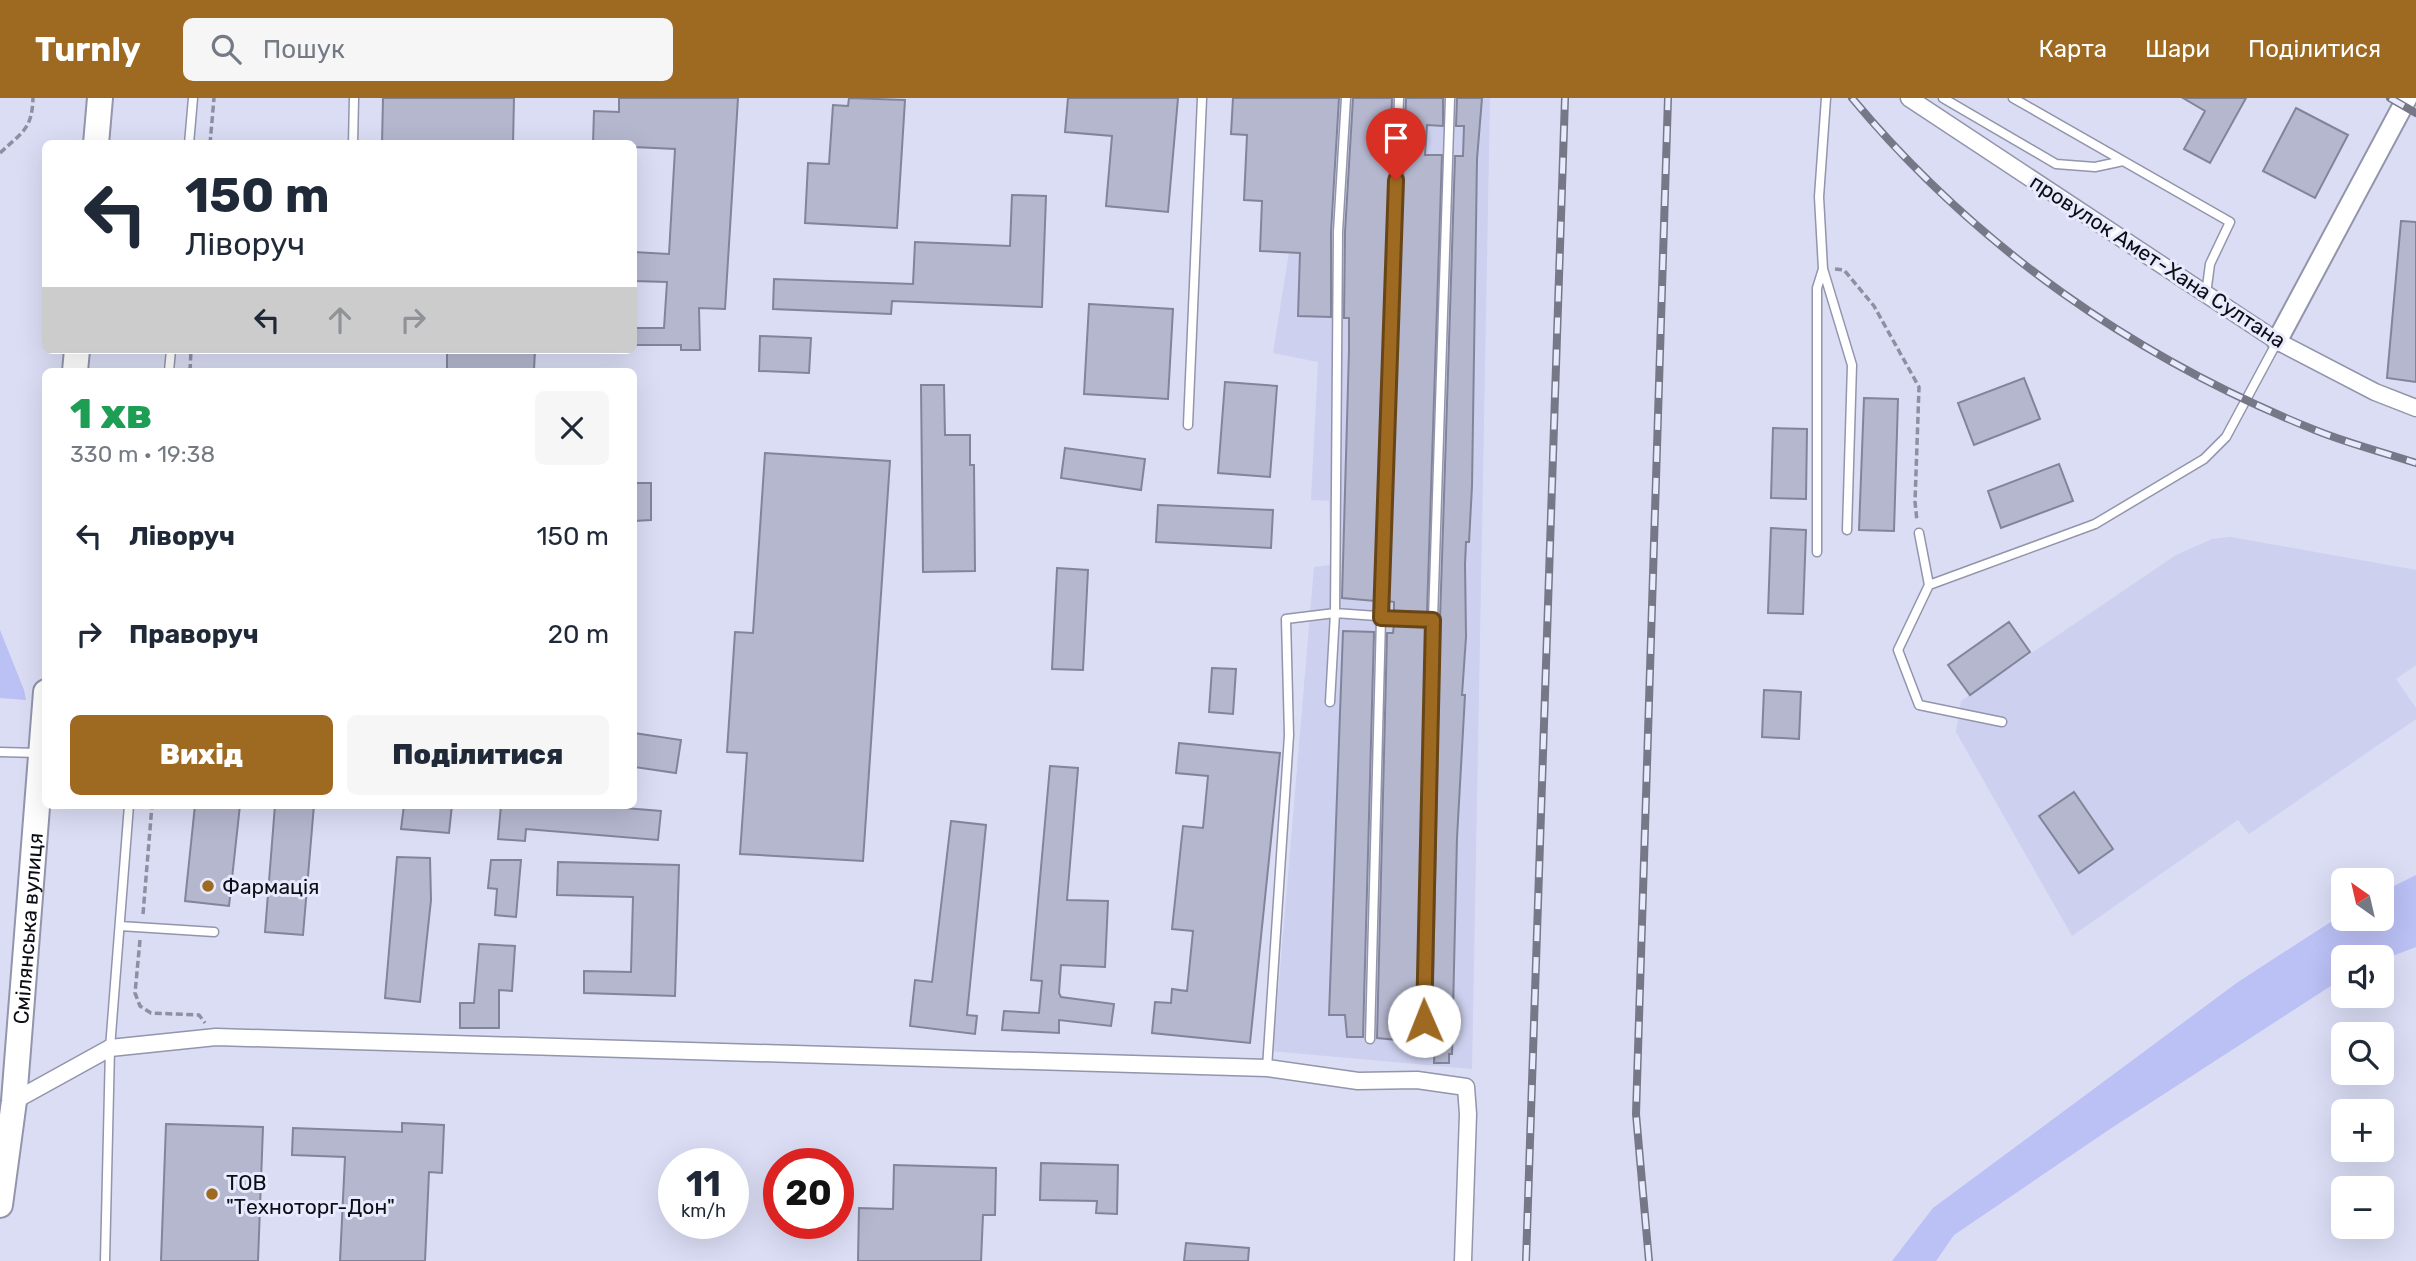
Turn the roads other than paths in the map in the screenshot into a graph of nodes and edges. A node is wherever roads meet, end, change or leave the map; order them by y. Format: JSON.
{"nodes":[{"id":1,"x":100,"y":98,"type":"edge"},
{"id":2,"x":193,"y":98,"type":"edge"},
{"id":3,"x":354,"y":98,"type":"edge"},
{"id":4,"x":1202,"y":98,"type":"edge"},
{"id":5,"x":1346,"y":98,"type":"edge"},
{"id":6,"x":1399,"y":98,"type":"edge"},
{"id":7,"x":1450,"y":98,"type":"edge"},
{"id":8,"x":1826,"y":98,"type":"edge"},
{"id":9,"x":1909,"y":98,"type":"edge"},
{"id":10,"x":1943,"y":98,"type":"edge"},
{"id":11,"x":2013,"y":98,"type":"edge"},
{"id":12,"x":2407,"y":98,"type":"edge"},
{"id":13,"x":96,"y":140,"type":"edge"},
{"id":14,"x":189,"y":140,"type":"edge"},
{"id":15,"x":353,"y":140,"type":"edge"},
{"id":16,"x":2123,"y":160,"type":"junction"},
{"id":17,"x":1823,"y":269,"type":"junction"},
{"id":18,"x":2206,"y":294,"type":"junction"},
{"id":19,"x":2277,"y":341,"type":"junction"},
{"id":20,"x":2416,"y":408,"type":"edge"},
{"id":21,"x":1188,"y":425,"type":"dead end"},
{"id":22,"x":1847,"y":530,"type":"dead end"},
{"id":23,"x":1919,"y":533,"type":"road end"},
{"id":24,"x":1816,"y":552,"type":"dead end"},
{"id":25,"x":1929,"y":585,"type":"junction"},
{"id":26,"x":1335,"y":613,"type":"junction"},
{"id":27,"x":1381,"y":618,"type":"junction"},
{"id":28,"x":1433,"y":620,"type":"junction"},
{"id":29,"x":1331,"y":702,"type":"dead end"},
{"id":30,"x":2002,"y":722,"type":"dead end"},
{"id":31,"x":0,"y":752,"type":"edge"},
{"id":32,"x":42,"y":753,"type":"edge"},
{"id":33,"x":42,"y":765,"type":"edge"},
{"id":34,"x":129,"y":809,"type":"edge"},
{"id":35,"x":120,"y":926,"type":"junction"},
{"id":36,"x":214,"y":932,"type":"dead end"},
{"id":37,"x":1370,"y":1040,"type":"dead end"},
{"id":38,"x":1425,"y":1046,"type":"dead end"},
{"id":39,"x":110,"y":1048,"type":"junction"},
{"id":40,"x":1267,"y":1068,"type":"junction"},
{"id":41,"x":14,"y":1101,"type":"junction"},
{"id":42,"x":0,"y":1205,"type":"edge"},
{"id":43,"x":106,"y":1261,"type":"edge"},
{"id":44,"x":1463,"y":1261,"type":"edge"}],
"edges":[{"from":1,"to":13,"type":"main road"},
{"from":2,"to":14,"type":"lane"},
{"from":3,"to":15,"type":"lane"},
{"from":4,"to":21,"type":"lane"},
{"from":5,"to":26,"type":"lane"},
{"from":6,"to":27,"type":"lane"},
{"from":7,"to":28,"type":"lane"},
{"from":8,"to":17,"type":"lane"},
{"from":9,"to":18,"type":"street","name":"провулок Амет-Хана Султана"},
{"from":10,"to":16,"type":"lane"},
{"from":11,"to":16,"type":"lane"},
{"from":12,"to":19,"type":"street"},
{"from":16,"to":18,"type":"lane"},
{"from":17,"to":22,"type":"lane"},
{"from":17,"to":24,"type":"lane"},
{"from":18,"to":19,"type":"street","name":"провулок Амет-Хана Султана"},
{"from":19,"to":20,"type":"street","name":"провулок Амет-Хана Султана"},
{"from":19,"to":25,"type":"lane"},
{"from":23,"to":25,"type":"lane"},
{"from":25,"to":30,"type":"lane"},
{"from":26,"to":27,"type":"lane"},
{"from":26,"to":29,"type":"lane"},
{"from":26,"to":40,"type":"lane"},
{"from":27,"to":28,"type":"lane"},
{"from":27,"to":37,"type":"lane"},
{"from":28,"to":38,"type":"lane"},
{"from":31,"to":32,"type":"lane"},
{"from":33,"to":41,"type":"main road","name":"Смілянська вулиця"},
{"from":34,"to":35,"type":"lane"},
{"from":35,"to":36,"type":"lane"},
{"from":35,"to":39,"type":"lane"},
{"from":39,"to":40,"type":"street"},
{"from":39,"to":41,"type":"street"},
{"from":39,"to":43,"type":"lane"},
{"from":40,"to":44,"type":"street"},
{"from":41,"to":42,"type":"main road","name":"Смілянська вулиця"}]}
